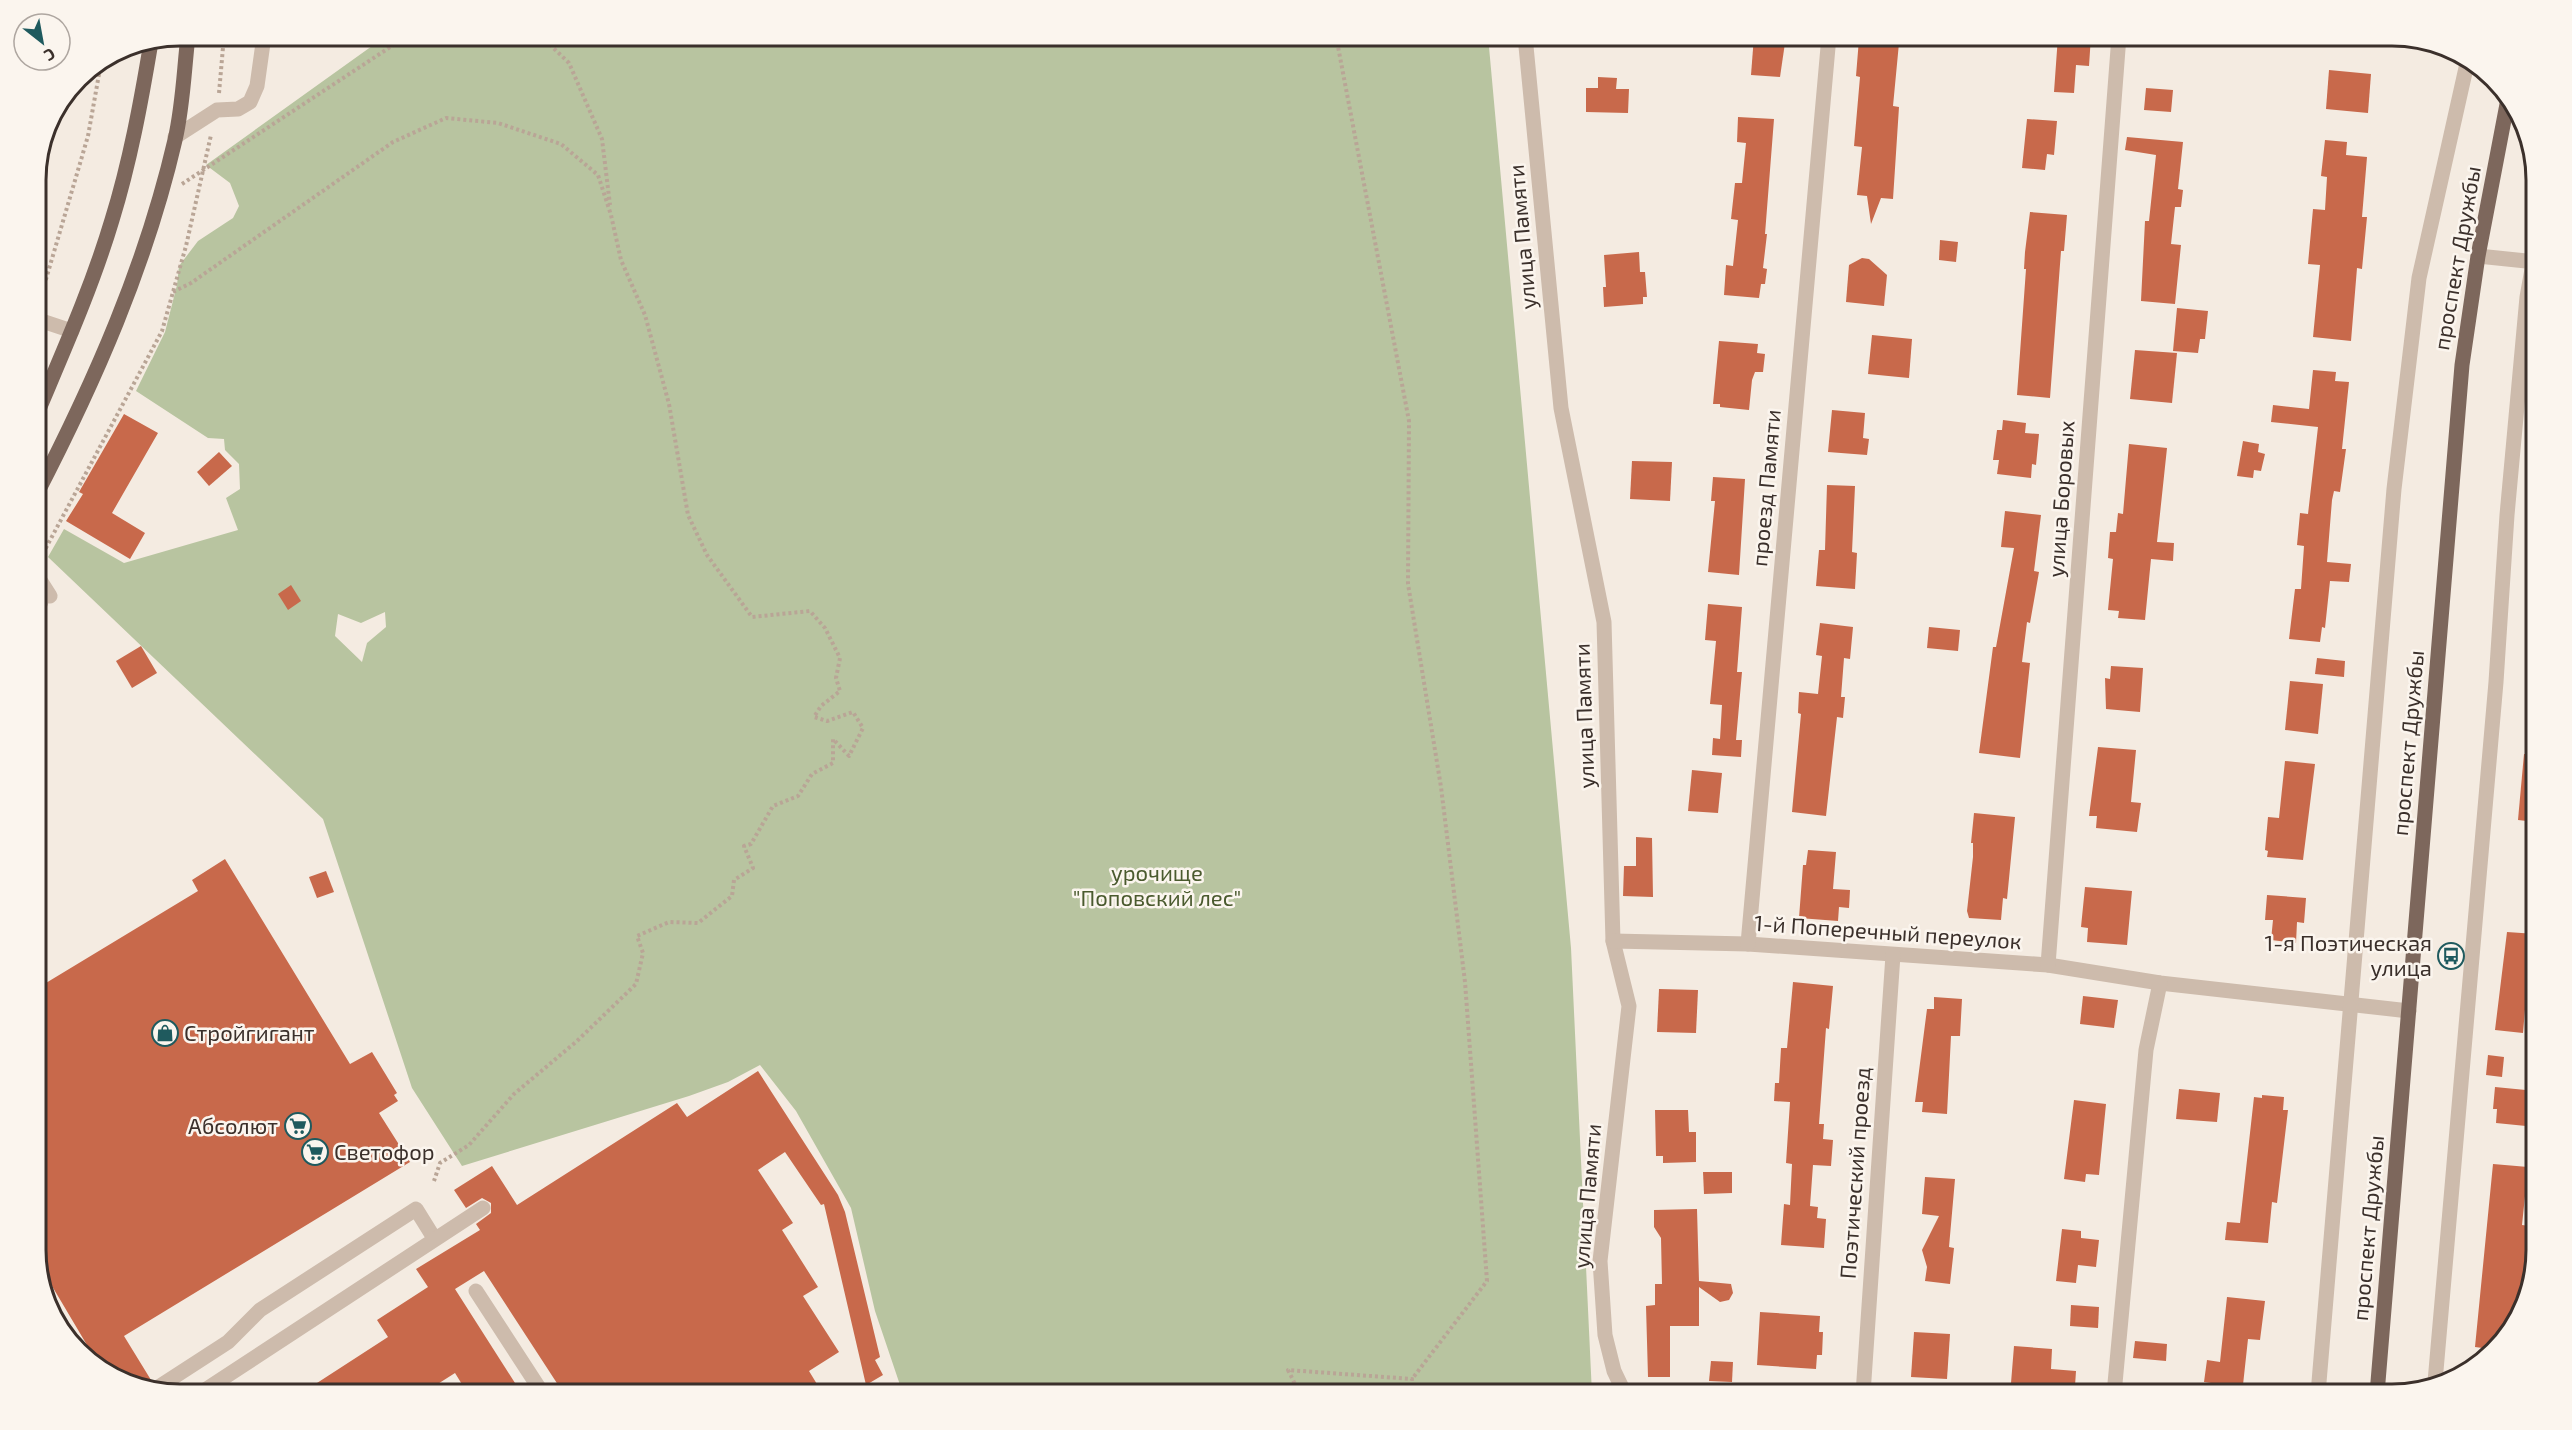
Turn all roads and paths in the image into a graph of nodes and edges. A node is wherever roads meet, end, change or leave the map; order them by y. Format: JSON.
{"nodes":[{"id":1,"x":187,"y":46,"type":"edge"},
{"id":2,"x":223,"y":46,"type":"edge"},
{"id":3,"x":263,"y":46,"type":"edge"},
{"id":4,"x":392,"y":46,"type":"edge"},
{"id":5,"x":551,"y":46,"type":"edge"},
{"id":6,"x":1338,"y":46,"type":"edge"},
{"id":7,"x":1526,"y":46,"type":"edge"},
{"id":8,"x":1828,"y":46,"type":"edge"},
{"id":9,"x":2118,"y":46,"type":"edge"},
{"id":10,"x":150,"y":50,"type":"edge"},
{"id":11,"x":2466,"y":69,"type":"edge"},
{"id":12,"x":99,"y":74,"type":"edge"},
{"id":13,"x":217,"y":110,"type":"junction"},
{"id":14,"x":2506,"y":110,"type":"edge"},
{"id":15,"x":176,"y":137,"type":"junction"},
{"id":16,"x":202,"y":172,"type":"junction"},
{"id":17,"x":160,"y":196,"type":"junction"},
{"id":18,"x":612,"y":215,"type":"junction"},
{"id":19,"x":2478,"y":256,"type":"junction"},
{"id":20,"x":2525,"y":257,"type":"edge"},
{"id":21,"x":47,"y":276,"type":"edge"},
{"id":22,"x":173,"y":292,"type":"junction"},
{"id":23,"x":2525,"y":317,"type":"edge"},
{"id":24,"x":47,"y":323,"type":"edge"},
{"id":25,"x":72,"y":331,"type":"junction"},
{"id":26,"x":47,"y":390,"type":"edge"},
{"id":27,"x":47,"y":474,"type":"edge"},
{"id":28,"x":47,"y":544,"type":"edge"},
{"id":29,"x":1613,"y":941,"type":"junction"},
{"id":30,"x":1748,"y":944,"type":"junction"},
{"id":31,"x":1893,"y":955,"type":"junction"},
{"id":32,"x":2048,"y":965,"type":"junction"},
{"id":33,"x":2160,"y":984,"type":"junction"},
{"id":34,"x":2352,"y":1005,"type":"junction"},
{"id":35,"x":2409,"y":1011,"type":"junction"},
{"id":36,"x":434,"y":1181,"type":"dead end"},
{"id":37,"x":483,"y":1208,"type":"dead end"},
{"id":38,"x":434,"y":1238,"type":"junction"},
{"id":39,"x":476,"y":1291,"type":"dead end"},
{"id":40,"x":2436,"y":1376,"type":"edge"},
{"id":41,"x":1412,"y":1379,"type":"junction"},
{"id":42,"x":166,"y":1382,"type":"edge"},
{"id":43,"x":214,"y":1384,"type":"edge"},
{"id":44,"x":536,"y":1384,"type":"edge"},
{"id":45,"x":1295,"y":1384,"type":"edge"},
{"id":46,"x":1411,"y":1384,"type":"edge"},
{"id":47,"x":1620,"y":1384,"type":"edge"},
{"id":48,"x":1864,"y":1384,"type":"edge"},
{"id":49,"x":2115,"y":1384,"type":"edge"},
{"id":50,"x":2319,"y":1384,"type":"edge"},
{"id":51,"x":2378,"y":1384,"type":"edge"}],
"edges":[{"from":1,"to":15,"type":"main road"},
{"from":2,"to":13,"type":"path"},
{"from":3,"to":13,"type":"street"},
{"from":4,"to":16,"type":"path"},
{"from":5,"to":18,"type":"path"},
{"from":6,"to":41,"type":"path"},
{"from":7,"to":29,"type":"street","name":"улица Памяти"},
{"from":8,"to":30,"type":"street","name":"проезд Памяти"},
{"from":9,"to":32,"type":"street","name":"улица Боровых"},
{"from":10,"to":25,"type":"main road"},
{"from":11,"to":34,"type":"street"},
{"from":12,"to":21,"type":"path"},
{"from":13,"to":15,"type":"street"},
{"from":13,"to":16,"type":"path"},
{"from":14,"to":19,"type":"main road","name":"проспект Дружбы"},
{"from":15,"to":17,"type":"main road"},
{"from":16,"to":17,"type":"path"},
{"from":16,"to":22,"type":"path"},
{"from":17,"to":27,"type":"main road"},
{"from":18,"to":22,"type":"path"},
{"from":18,"to":36,"type":"path"},
{"from":19,"to":20,"type":"street"},
{"from":19,"to":35,"type":"main road","name":"проспект Дружбы"},
{"from":22,"to":28,"type":"path"},
{"from":23,"to":40,"type":"street"},
{"from":24,"to":25,"type":"street"},
{"from":25,"to":26,"type":"main road"},
{"from":29,"to":30,"type":"street","name":"1-й Поперечный переулок"},
{"from":29,"to":47,"type":"street","name":"улица Памяти"},
{"from":30,"to":31,"type":"street","name":"1-й Поперечный переулок"},
{"from":31,"to":32,"type":"street","name":"1-й Поперечный переулок"},
{"from":31,"to":48,"type":"street","name":"Поэтический проезд"},
{"from":32,"to":33,"type":"street","name":"1-й Поперечный переулок"},
{"from":33,"to":34,"type":"street","name":"1-й Поперечный переулок"},
{"from":33,"to":49,"type":"street"},
{"from":34,"to":35,"type":"street","name":"1-й Поперечный переулок"},
{"from":34,"to":50,"type":"street"},
{"from":35,"to":51,"type":"main road","name":"проспект Дружбы"},
{"from":37,"to":38,"type":"street"},
{"from":38,"to":42,"type":"street"},
{"from":38,"to":43,"type":"street"},
{"from":39,"to":44,"type":"street"},
{"from":41,"to":45,"type":"path"},
{"from":41,"to":46,"type":"path"}]}
